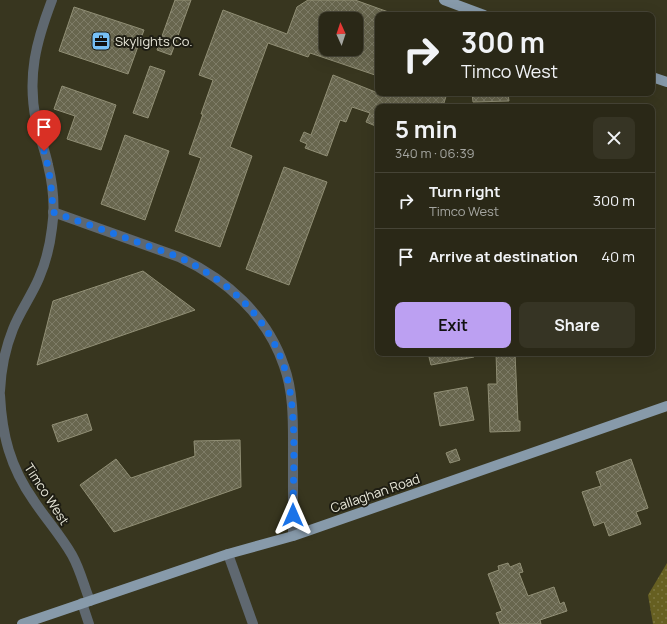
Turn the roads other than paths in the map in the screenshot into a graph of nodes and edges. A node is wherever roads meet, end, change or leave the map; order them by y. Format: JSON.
{"nodes":[{"id":1,"x":52,"y":0,"type":"edge"},
{"id":2,"x":444,"y":0,"type":"edge"},
{"id":3,"x":476,"y":12,"type":"edge"},
{"id":4,"x":655,"y":78,"type":"edge"},
{"id":5,"x":667,"y":82,"type":"edge"},
{"id":6,"x":53,"y":212,"type":"junction"},
{"id":7,"x":0,"y":391,"type":"edge"},
{"id":8,"x":0,"y":395,"type":"edge"},
{"id":9,"x":667,"y":406,"type":"edge"},
{"id":10,"x":293,"y":536,"type":"junction"},
{"id":11,"x":228,"y":554,"type":"junction"},
{"id":12,"x":86,"y":602,"type":"junction"},
{"id":13,"x":22,"y":624,"type":"edge"},
{"id":14,"x":89,"y":624,"type":"edge"},
{"id":15,"x":253,"y":624,"type":"edge"}],
"edges":[{"from":1,"to":6,"type":"street"},
{"from":2,"to":3,"type":"main road"},
{"from":4,"to":5,"type":"main road"},
{"from":6,"to":7,"type":"street"},
{"from":6,"to":10,"type":"street"},
{"from":8,"to":12,"type":"street","name":"Timco West"},
{"from":9,"to":10,"type":"main road","name":"Callaghan Road"},
{"from":10,"to":11,"type":"main road","name":"Callaghan Road"},
{"from":11,"to":12,"type":"main road","name":"Callaghan Road"},
{"from":11,"to":15,"type":"street"},
{"from":12,"to":13,"type":"main road","name":"Callaghan Road"},
{"from":12,"to":14,"type":"street","name":"Timco West"}]}
